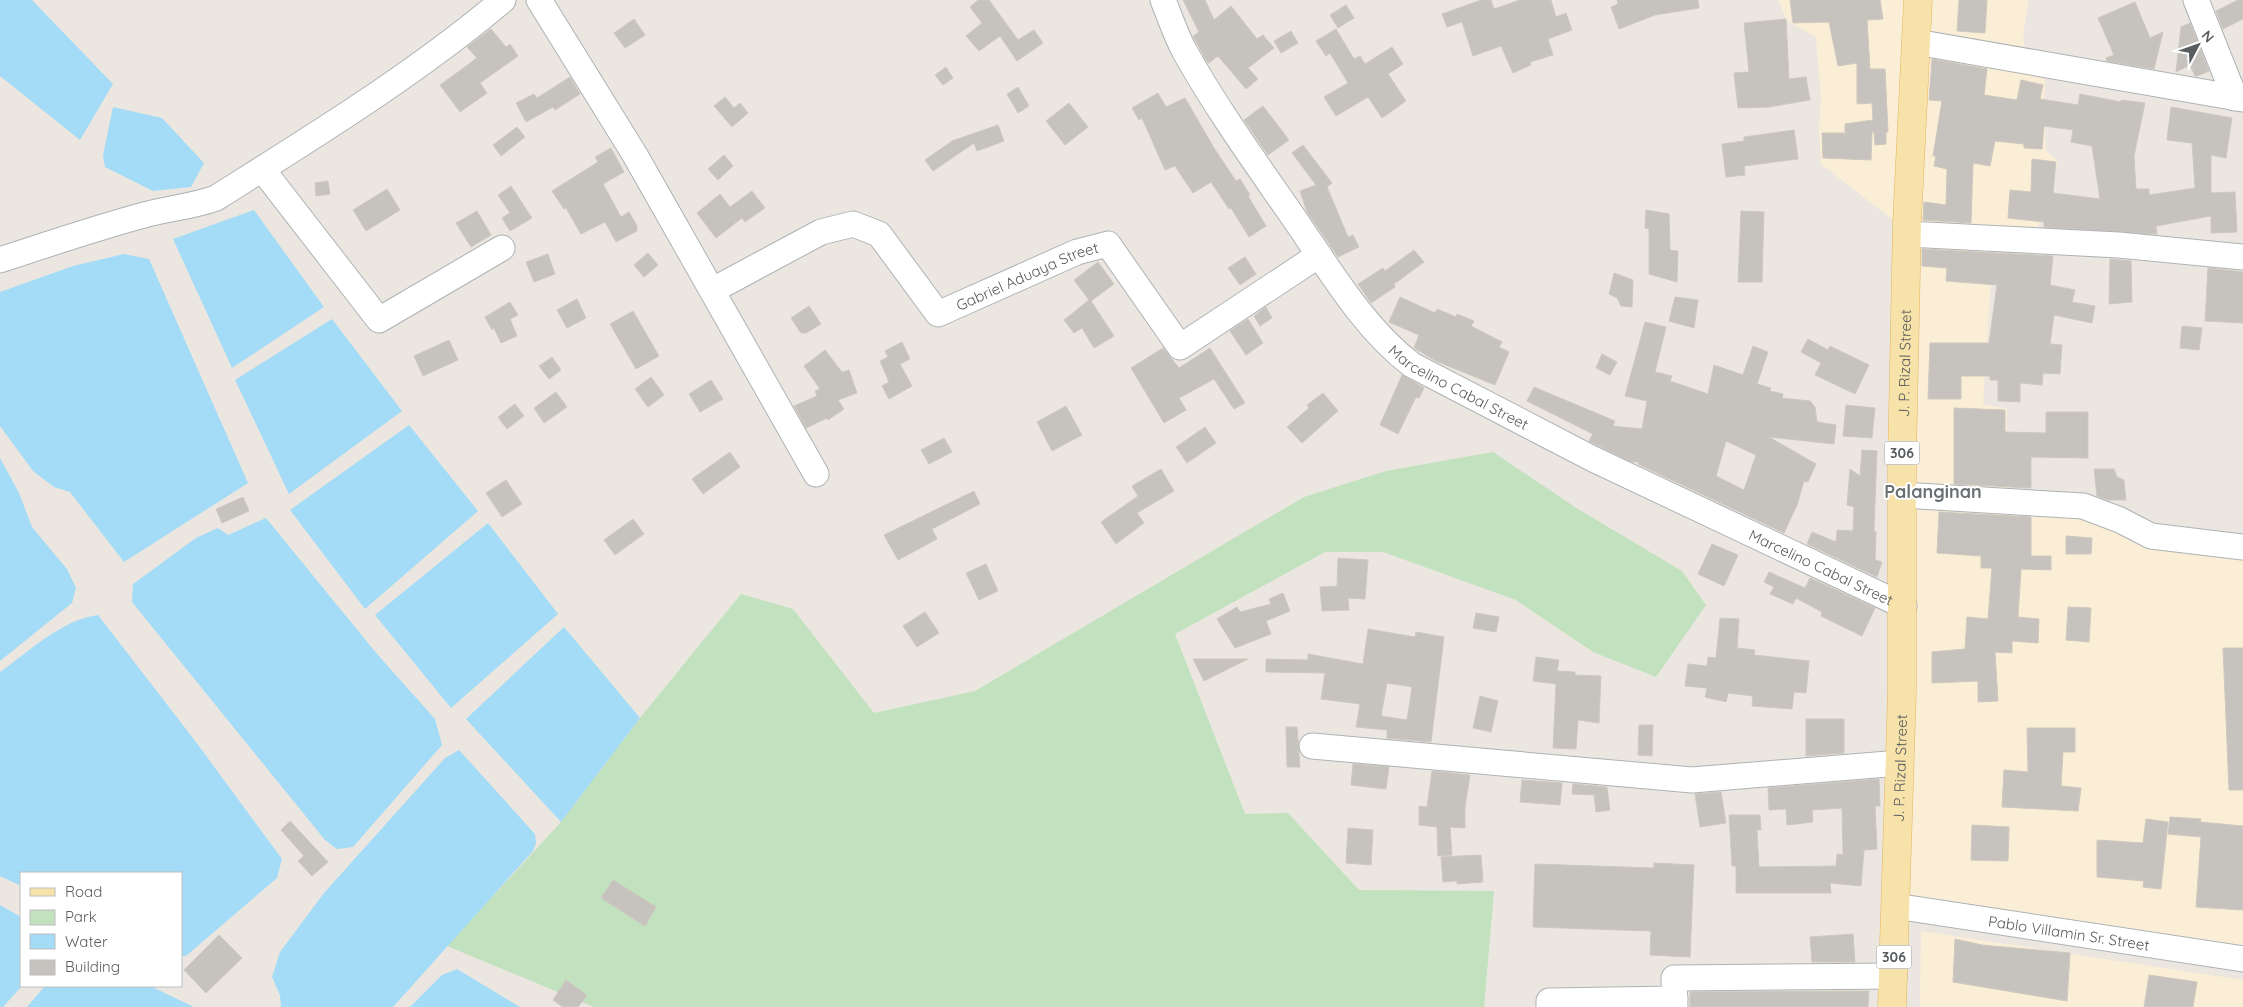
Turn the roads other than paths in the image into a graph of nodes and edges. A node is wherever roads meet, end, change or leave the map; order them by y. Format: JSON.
{"nodes":[{"id":1,"x":503,"y":0,"type":"edge"},
{"id":2,"x":539,"y":0,"type":"edge"},
{"id":3,"x":1163,"y":0,"type":"edge"},
{"id":4,"x":1918,"y":0,"type":"edge"},
{"id":5,"x":2196,"y":0,"type":"edge"},
{"id":6,"x":1916,"y":42,"type":"junction"},
{"id":7,"x":2239,"y":98,"type":"edge"},
{"id":8,"x":262,"y":168,"type":"junction"},
{"id":9,"x":1907,"y":234,"type":"junction"},
{"id":10,"x":502,"y":248,"type":"dead end"},
{"id":11,"x":1319,"y":255,"type":"junction"},
{"id":12,"x":2243,"y":257,"type":"edge"},
{"id":13,"x":0,"y":260,"type":"edge"},
{"id":14,"x":713,"y":290,"type":"junction"},
{"id":15,"x":816,"y":474,"type":"dead end"},
{"id":16,"x":1902,"y":495,"type":"junction"},
{"id":17,"x":2243,"y":547,"type":"edge"},
{"id":18,"x":1904,"y":606,"type":"junction"},
{"id":19,"x":1312,"y":746,"type":"dead end"},
{"id":20,"x":1900,"y":763,"type":"junction"},
{"id":21,"x":1895,"y":906,"type":"junction"},
{"id":22,"x":2243,"y":958,"type":"edge"},
{"id":23,"x":1894,"y":976,"type":"junction"},
{"id":24,"x":1675,"y":1003,"type":"edge"},
{"id":25,"x":1549,"y":1007,"type":"edge"},
{"id":26,"x":1892,"y":1007,"type":"edge"}],
"edges":[{"from":1,"to":8,"type":"street"},
{"from":2,"to":14,"type":"street"},
{"from":3,"to":11,"type":"street","name":"Marcelino Cabal Street"},
{"from":4,"to":6,"type":"main road","name":"J. P. Rizal Street","number":"306"},
{"from":5,"to":7,"type":"street"},
{"from":6,"to":7,"type":"street"},
{"from":6,"to":9,"type":"main road","name":"J. P. Rizal Street","number":"306"},
{"from":8,"to":10,"type":"street"},
{"from":8,"to":13,"type":"street"},
{"from":9,"to":12,"type":"street"},
{"from":9,"to":16,"type":"main road","name":"J. P. Rizal Street","number":"306"},
{"from":11,"to":14,"type":"street","name":"Gabriel Aduaya Street"},
{"from":11,"to":18,"type":"street","name":"Marcelino Cabal Street"},
{"from":14,"to":15,"type":"street"},
{"from":16,"to":17,"type":"street"},
{"from":16,"to":18,"type":"main road","name":"J. P. Rizal Street","number":"306"},
{"from":18,"to":20,"type":"main road","name":"J. P. Rizal Street","number":"306"},
{"from":19,"to":20,"type":"street"},
{"from":20,"to":21,"type":"main road","name":"J. P. Rizal Street","number":"306"},
{"from":21,"to":22,"type":"street","name":"Pablo Villamin Sr. Street"},
{"from":21,"to":23,"type":"main road","number":"306"},
{"from":23,"to":24,"type":"street"},
{"from":23,"to":26,"type":"main road","number":"306"},
{"from":24,"to":25,"type":"street"}]}
